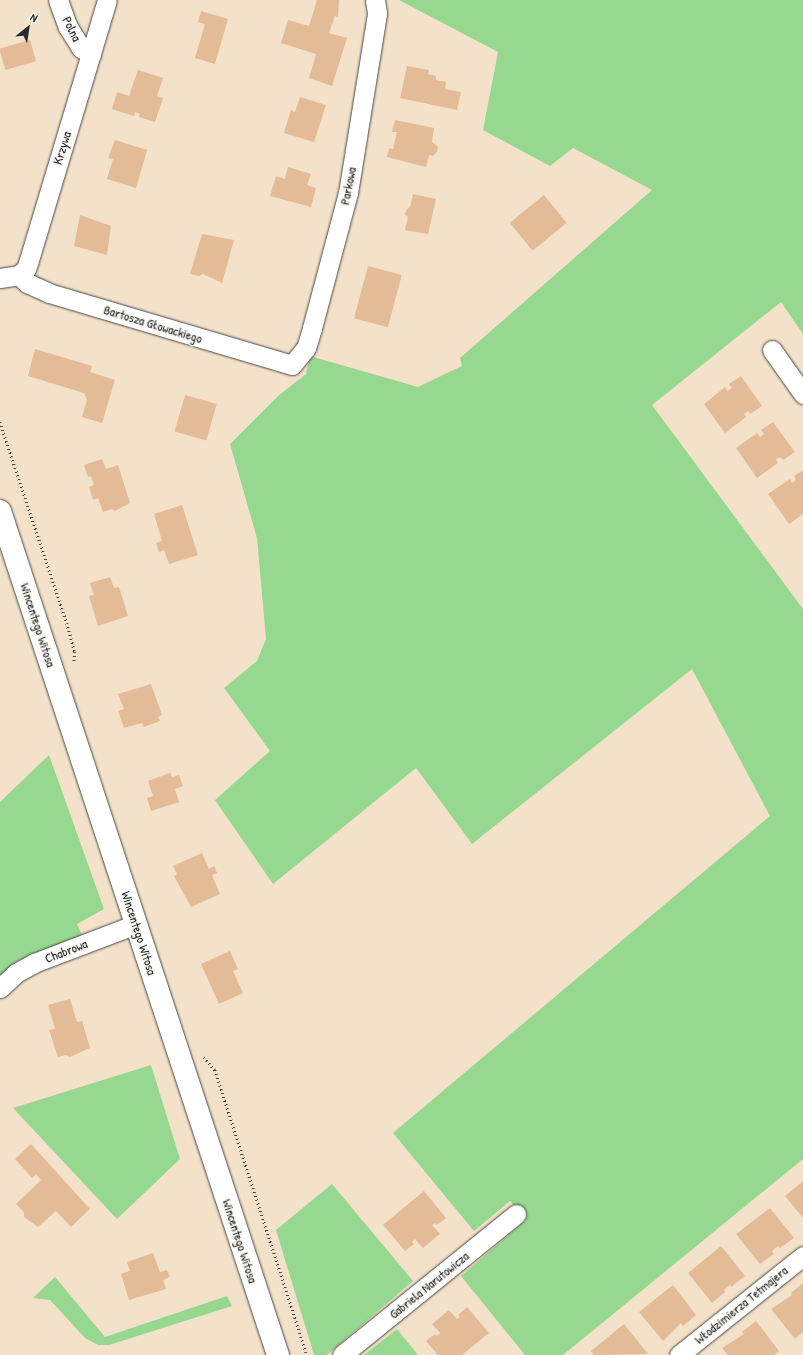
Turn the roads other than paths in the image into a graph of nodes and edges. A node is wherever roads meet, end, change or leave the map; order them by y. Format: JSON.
{"nodes":[{"id":1,"x":58,"y":0,"type":"edge"},
{"id":2,"x":107,"y":0,"type":"edge"},
{"id":3,"x":375,"y":0,"type":"edge"},
{"id":4,"x":91,"y":54,"type":"junction"},
{"id":5,"x":19,"y":275,"type":"junction"},
{"id":6,"x":0,"y":278,"type":"edge"},
{"id":7,"x":772,"y":350,"type":"dead end"},
{"id":8,"x":292,"y":365,"type":"joint"},
{"id":9,"x":803,"y":394,"type":"edge"},
{"id":10,"x":0,"y":511,"type":"edge"},
{"id":11,"x":136,"y":924,"type":"junction"},
{"id":12,"x":0,"y":988,"type":"edge"},
{"id":13,"x":516,"y":1214,"type":"dead end"},
{"id":14,"x":803,"y":1256,"type":"edge"},
{"id":15,"x":278,"y":1355,"type":"edge"},
{"id":16,"x":342,"y":1355,"type":"edge"},
{"id":17,"x":679,"y":1355,"type":"edge"}],
"edges":[{"from":1,"to":4,"type":"street","name":"Polna"},
{"from":2,"to":4,"type":"street","name":"Krzywa"},
{"from":3,"to":8,"type":"street","name":"Parkowa"},
{"from":4,"to":5,"type":"street","name":"Krzywa"},
{"from":5,"to":6,"type":"street"},
{"from":5,"to":8,"type":"street","name":"Bartosza Głowackiego"},
{"from":7,"to":9,"type":"street"},
{"from":10,"to":11,"type":"street","name":"Wincentego Witosa"},
{"from":11,"to":12,"type":"street","name":"Chabrowa"},
{"from":11,"to":15,"type":"street","name":"Wincentego Witosa"},
{"from":13,"to":16,"type":"street","name":"Gabriela Narutowicza"},
{"from":14,"to":17,"type":"street","name":"Włodzimierza Tetmajera"}]}
